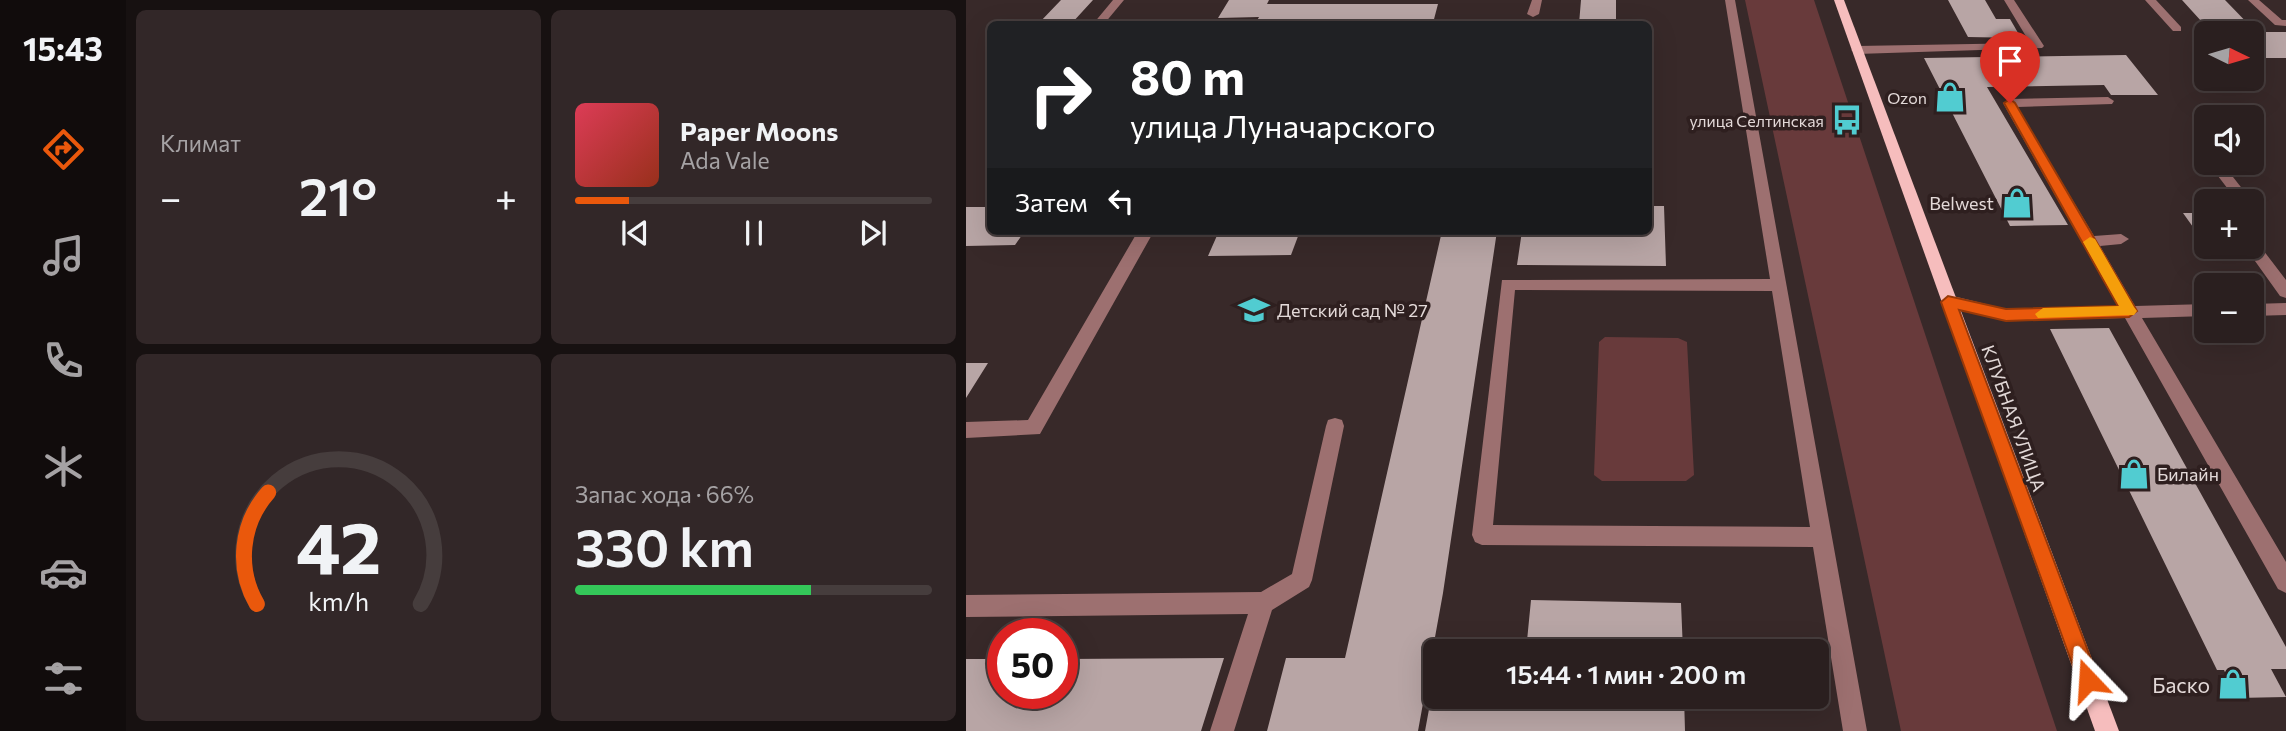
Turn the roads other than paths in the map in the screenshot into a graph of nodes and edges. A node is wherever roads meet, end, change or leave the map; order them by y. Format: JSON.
{"nodes":[{"id":1,"x":1119,"y":0,"type":"edge"},
{"id":2,"x":1537,"y":0,"type":"edge"},
{"id":3,"x":1730,"y":0,"type":"edge"},
{"id":4,"x":1839,"y":0,"type":"edge"},
{"id":5,"x":2009,"y":0,"type":"edge"},
{"id":6,"x":2150,"y":0,"type":"edge"},
{"id":7,"x":2253,"y":0,"type":"edge"},
{"id":8,"x":1533,"y":14,"type":"dead end"},
{"id":9,"x":1101,"y":21,"type":"edge"},
{"id":10,"x":2286,"y":23,"type":"edge"},
{"id":11,"x":2177,"y":29,"type":"dead end"},
{"id":12,"x":1857,"y":50,"type":"junction"},
{"id":13,"x":2108,"y":101,"type":"dead end"},
{"id":14,"x":2224,"y":175,"type":"edge"},
{"id":15,"x":2235,"y":189,"type":"edge"},
{"id":16,"x":1144,"y":235,"type":"edge"},
{"id":17,"x":2121,"y":239,"type":"dead end"},
{"id":18,"x":2090,"y":241,"type":"junction"},
{"id":19,"x":2262,"y":259,"type":"edge"},
{"id":20,"x":1777,"y":285,"type":"junction"},
{"id":21,"x":2286,"y":292,"type":"edge"},
{"id":22,"x":1948,"y":302,"type":"junction"},
{"id":23,"x":2286,"y":309,"type":"edge"},
{"id":24,"x":2194,"y":310,"type":"edge"},
{"id":25,"x":2264,"y":310,"type":"edge"},
{"id":26,"x":2129,"y":311,"type":"junction"},
{"id":27,"x":1335,"y":426,"type":"dead end"},
{"id":28,"x":966,"y":430,"type":"edge"},
{"id":29,"x":1822,"y":537,"type":"junction"},
{"id":30,"x":2286,"y":582,"type":"edge"},
{"id":31,"x":1264,"y":603,"type":"junction"},
{"id":32,"x":966,"y":606,"type":"edge"},
{"id":33,"x":1222,"y":731,"type":"edge"},
{"id":34,"x":1855,"y":731,"type":"edge"},
{"id":35,"x":2107,"y":731,"type":"edge"}],
"edges":[{"from":1,"to":9,"type":"street"},
{"from":2,"to":8,"type":"street"},
{"from":3,"to":20,"type":"street"},
{"from":4,"to":12,"type":"main road","name":"КЛУБНАЯ УЛИЦА"},
{"from":5,"to":12,"type":"street"},
{"from":6,"to":11,"type":"street"},
{"from":7,"to":10,"type":"street"},
{"from":12,"to":22,"type":"main road","name":"КЛУБНАЯ УЛИЦА"},
{"from":13,"to":18,"type":"street"},
{"from":14,"to":15,"type":"street"},
{"from":16,"to":28,"type":"street"},
{"from":17,"to":18,"type":"street"},
{"from":18,"to":26,"type":"street"},
{"from":19,"to":21,"type":"street"},
{"from":20,"to":29,"type":"street"},
{"from":20,"to":29,"type":"street"},
{"from":22,"to":26,"type":"street"},
{"from":22,"to":35,"type":"main road","name":"КЛУБНАЯ УЛИЦА"},
{"from":23,"to":25,"type":"street"},
{"from":24,"to":26,"type":"street"},
{"from":26,"to":30,"type":"street"},
{"from":27,"to":31,"type":"street"},
{"from":29,"to":34,"type":"street"},
{"from":31,"to":32,"type":"street"},
{"from":31,"to":33,"type":"street"}]}
